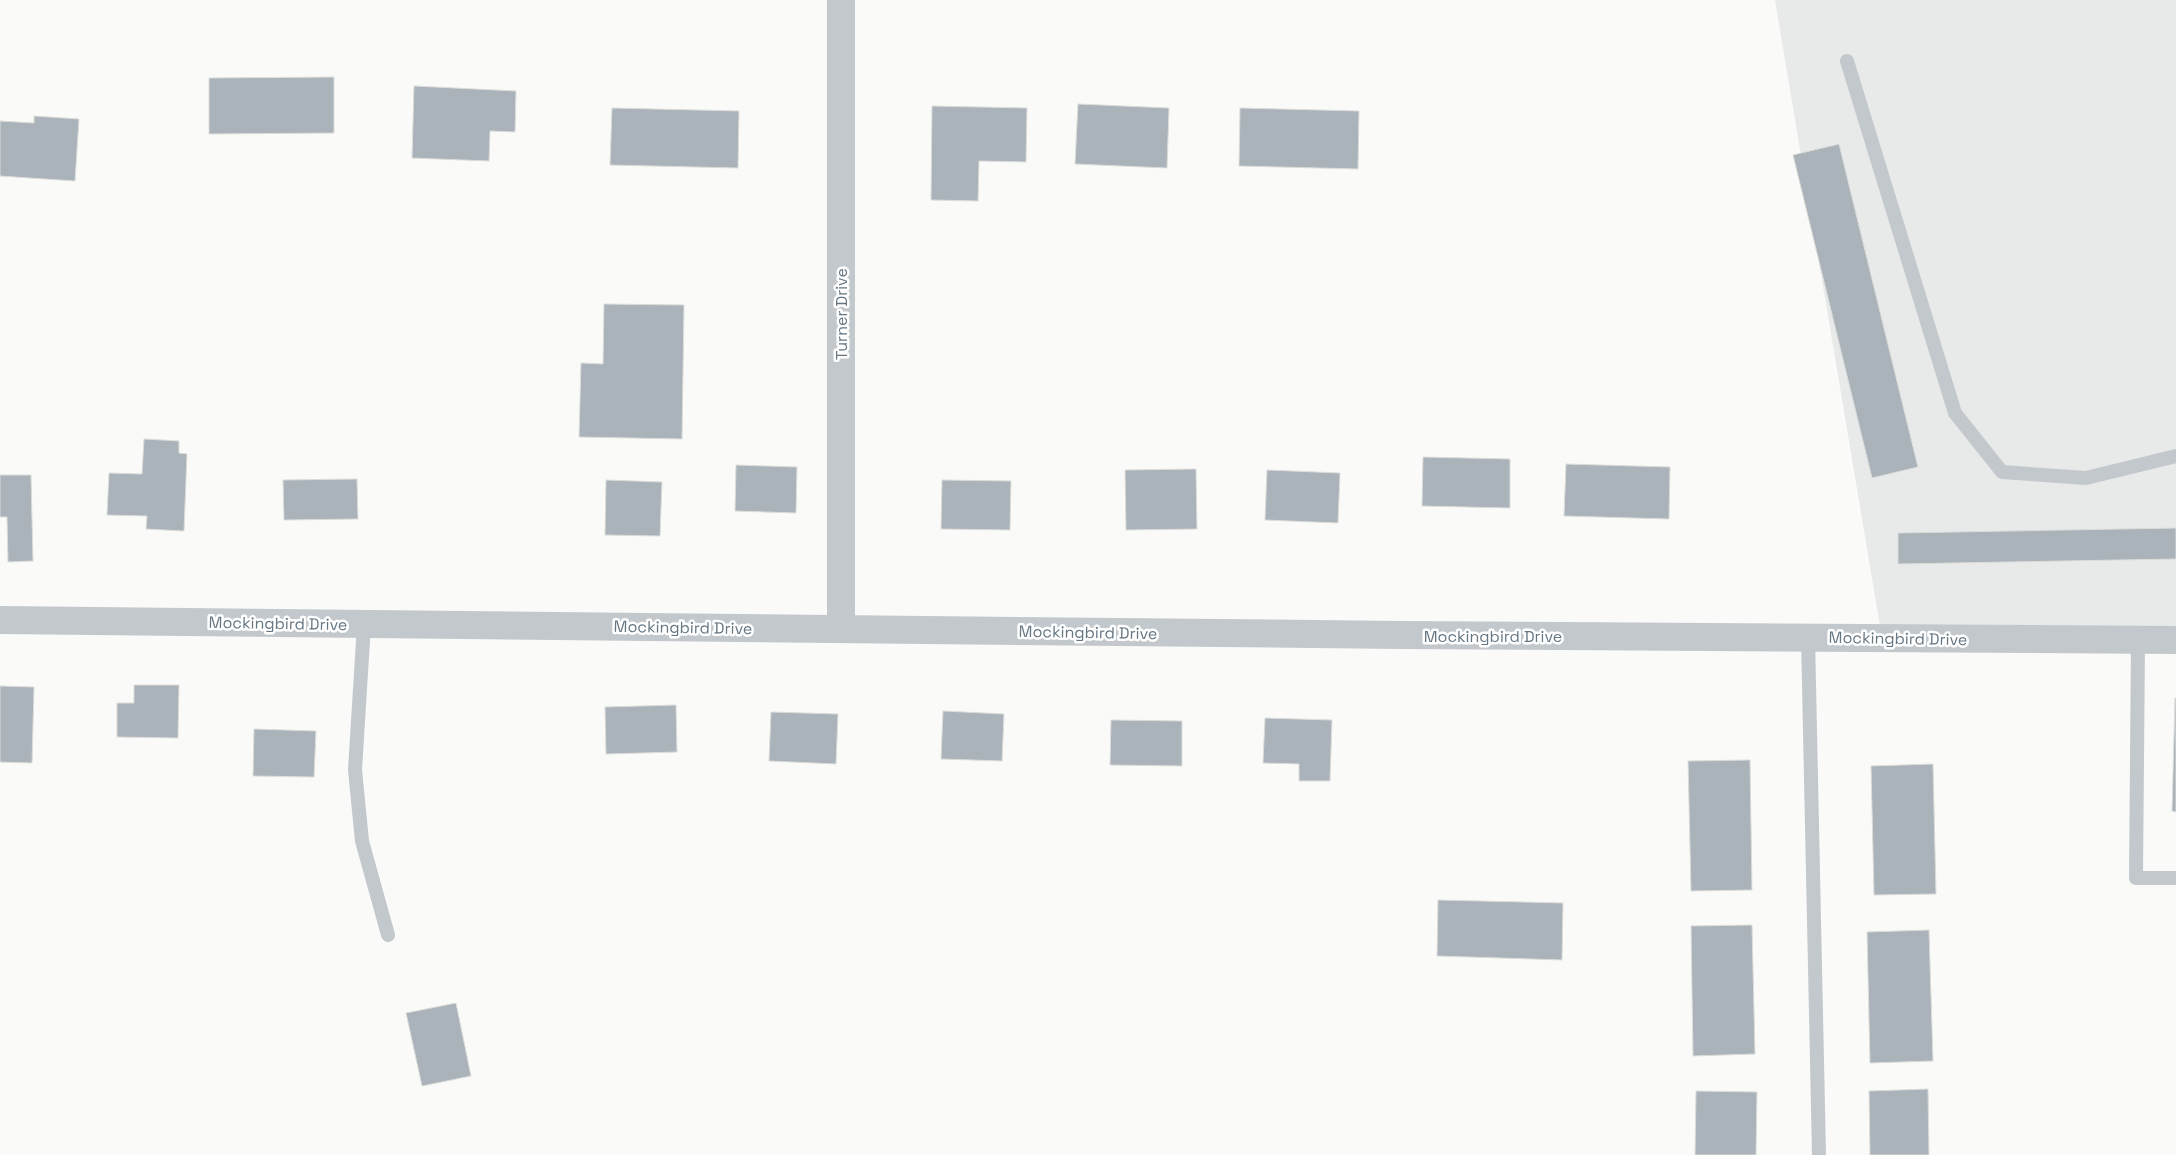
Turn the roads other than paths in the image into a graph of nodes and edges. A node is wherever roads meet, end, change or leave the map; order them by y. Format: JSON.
{"nodes":[{"id":1,"x":841,"y":0,"type":"edge"},
{"id":2,"x":1847,"y":62,"type":"dead end"},
{"id":3,"x":2176,"y":456,"type":"edge"},
{"id":4,"x":0,"y":620,"type":"edge"},
{"id":5,"x":364,"y":624,"type":"junction"},
{"id":6,"x":841,"y":629,"type":"junction"},
{"id":7,"x":1808,"y":637,"type":"junction"},
{"id":8,"x":2138,"y":640,"type":"junction"},
{"id":9,"x":2176,"y":640,"type":"edge"},
{"id":10,"x":2176,"y":878,"type":"edge"},
{"id":11,"x":388,"y":935,"type":"dead end"},
{"id":12,"x":1819,"y":1155,"type":"edge"}],
"edges":[{"from":1,"to":6,"type":"street","name":"Turner Drive"},
{"from":2,"to":3,"type":"lane"},
{"from":4,"to":5,"type":"street","name":"Mockingbird Drive"},
{"from":5,"to":6,"type":"street","name":"Mockingbird Drive"},
{"from":5,"to":11,"type":"lane"},
{"from":6,"to":7,"type":"street","name":"Mockingbird Drive"},
{"from":7,"to":8,"type":"street","name":"Mockingbird Drive"},
{"from":7,"to":12,"type":"lane"},
{"from":8,"to":9,"type":"street","name":"Mockingbird Drive"},
{"from":8,"to":10,"type":"lane"}]}
